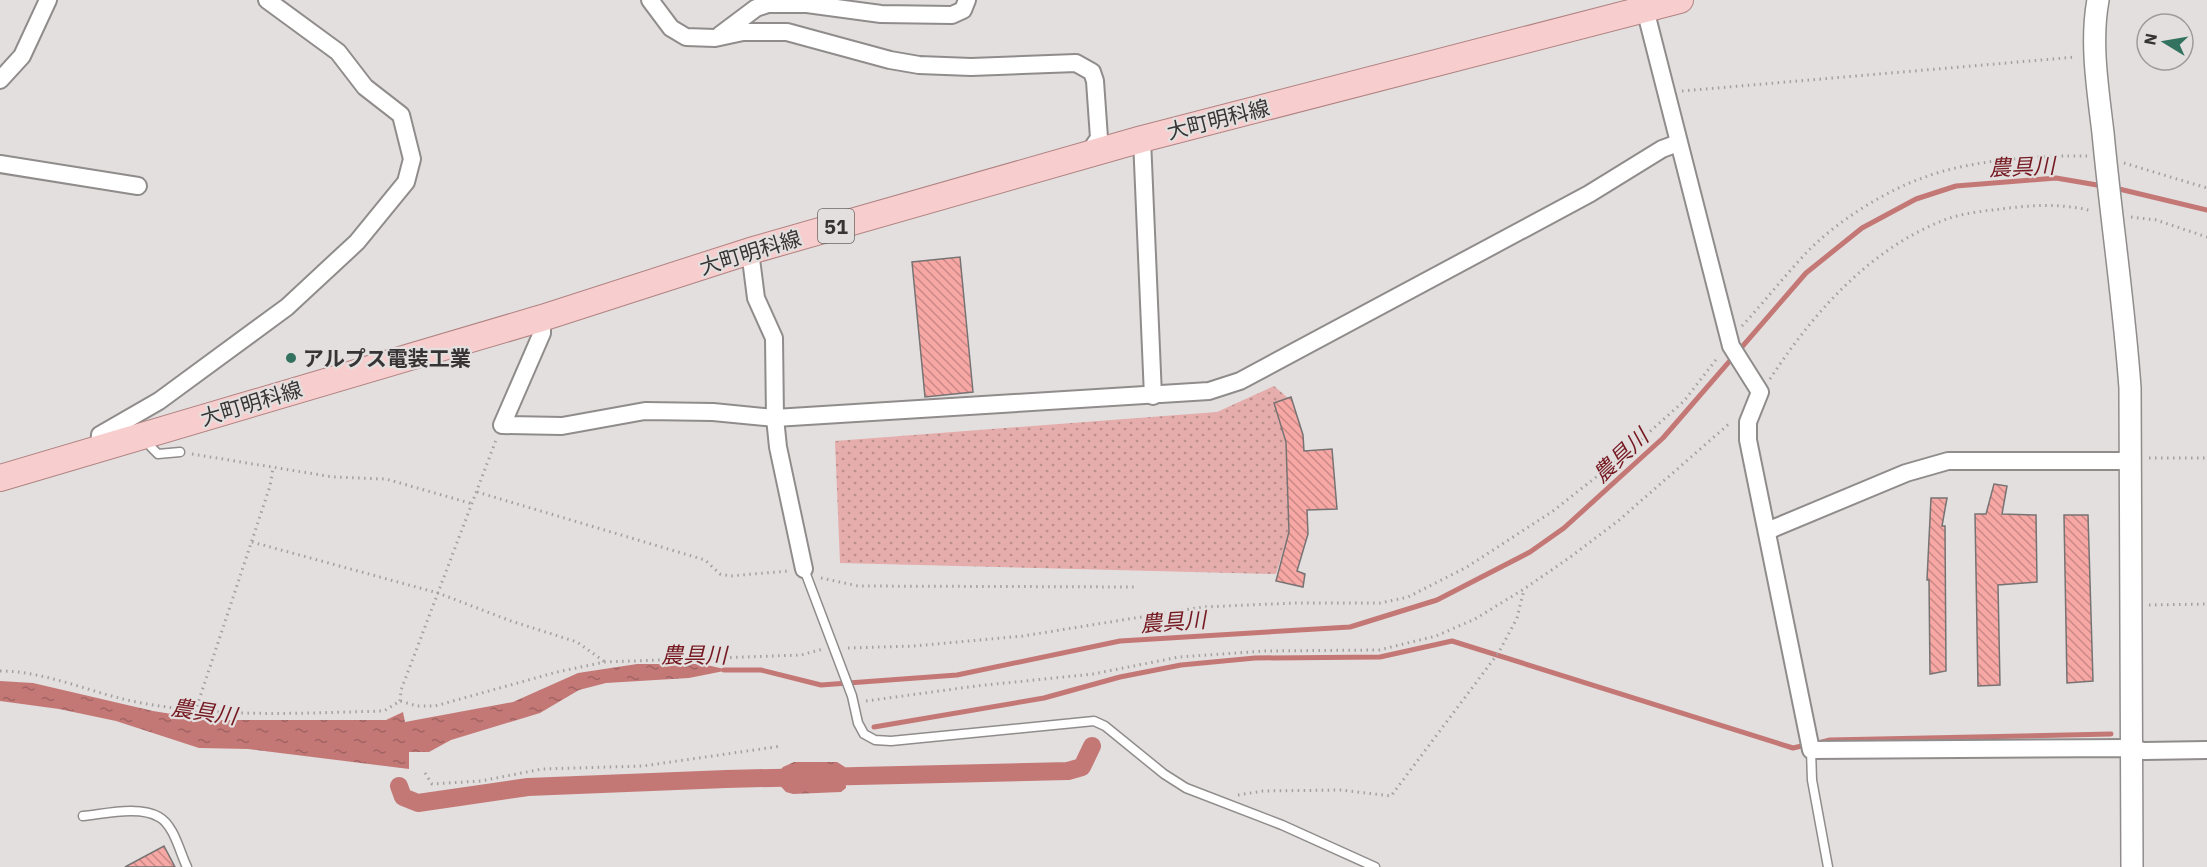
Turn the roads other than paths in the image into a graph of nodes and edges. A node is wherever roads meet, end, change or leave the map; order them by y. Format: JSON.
{"nodes":[{"id":1,"x":48,"y":0,"type":"edge"},
{"id":2,"x":267,"y":0,"type":"edge"},
{"id":3,"x":650,"y":0,"type":"edge"},
{"id":4,"x":968,"y":0,"type":"edge"},
{"id":5,"x":1680,"y":0,"type":"edge"},
{"id":6,"x":2098,"y":0,"type":"edge"},
{"id":7,"x":1645,"y":9,"type":"junction"},
{"id":8,"x":715,"y":38,"type":"junction"},
{"id":9,"x":0,"y":80,"type":"edge"},
{"id":10,"x":1142,"y":139,"type":"junction"},
{"id":11,"x":1678,"y":143,"type":"junction"},
{"id":12,"x":1088,"y":154,"type":"junction"},
{"id":13,"x":0,"y":164,"type":"edge"},
{"id":14,"x":138,"y":186,"type":"dead end"},
{"id":15,"x":750,"y":251,"type":"junction"},
{"id":16,"x":542,"y":318,"type":"junction"},
{"id":17,"x":1153,"y":396,"type":"junction"},
{"id":18,"x":775,"y":418,"type":"junction"},
{"id":19,"x":148,"y":434,"type":"junction"},
{"id":20,"x":99,"y":448,"type":"junction"},
{"id":21,"x":180,"y":452,"type":"road end"},
{"id":22,"x":2129,"y":460,"type":"junction"},
{"id":23,"x":0,"y":478,"type":"edge"},
{"id":24,"x":1767,"y":531,"type":"junction"},
{"id":25,"x":804,"y":569,"type":"joint"},
{"id":26,"x":2131,"y":748,"type":"junction"},
{"id":27,"x":1811,"y":750,"type":"junction"},
{"id":28,"x":2207,"y":750,"type":"edge"},
{"id":29,"x":83,"y":816,"type":"dead end"},
{"id":30,"x":187,"y":867,"type":"edge"},
{"id":31,"x":1374,"y":867,"type":"edge"},
{"id":32,"x":1828,"y":867,"type":"edge"},
{"id":33,"x":2132,"y":867,"type":"edge"}],
"edges":[{"from":1,"to":9,"type":"street"},
{"from":2,"to":20,"type":"street"},
{"from":3,"to":8,"type":"street"},
{"from":4,"to":8,"type":"street"},
{"from":5,"to":7,"type":"main road","name":"大町明科線","number":"51"},
{"from":6,"to":22,"type":"street"},
{"from":7,"to":10,"type":"main road","name":"大町明科線","number":"51"},
{"from":7,"to":11,"type":"street"},
{"from":8,"to":12,"type":"street"},
{"from":10,"to":12,"type":"main road","name":"大町明科線","number":"51"},
{"from":10,"to":17,"type":"street"},
{"from":11,"to":17,"type":"street"},
{"from":11,"to":24,"type":"street"},
{"from":12,"to":15,"type":"main road","name":"大町明科線","number":"51"},
{"from":13,"to":14,"type":"street"},
{"from":15,"to":16,"type":"main road","name":"大町明科線","number":"51"},
{"from":15,"to":18,"type":"street"},
{"from":16,"to":18,"type":"street"},
{"from":16,"to":19,"type":"main road","name":"大町明科線","number":"51"},
{"from":17,"to":18,"type":"street"},
{"from":18,"to":25,"type":"street"},
{"from":19,"to":20,"type":"main road","name":"大町明科線","number":"51"},
{"from":19,"to":21,"type":"lane"},
{"from":20,"to":23,"type":"main road","name":"大町明科線","number":"51"},
{"from":22,"to":24,"type":"street"},
{"from":22,"to":26,"type":"street"},
{"from":24,"to":27,"type":"street"},
{"from":25,"to":31,"type":"lane"},
{"from":26,"to":27,"type":"street"},
{"from":26,"to":28,"type":"street"},
{"from":26,"to":33,"type":"street"},
{"from":27,"to":32,"type":"lane"},
{"from":29,"to":30,"type":"lane"}]}
